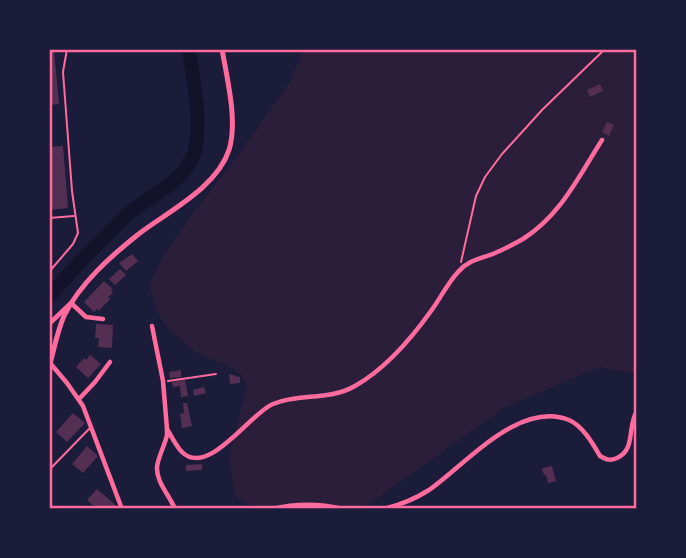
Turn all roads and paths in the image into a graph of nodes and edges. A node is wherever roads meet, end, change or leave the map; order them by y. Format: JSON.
{"nodes":[{"id":1,"x":67,"y":49,"type":"edge"},
{"id":2,"x":222,"y":49,"type":"edge"},
{"id":3,"x":606,"y":49,"type":"edge"},
{"id":4,"x":602,"y":140,"type":"dead end"},
{"id":5,"x":75,"y":216,"type":"junction"},
{"id":6,"x":49,"y":218,"type":"edge"},
{"id":7,"x":458,"y":271,"type":"junction"},
{"id":8,"x":49,"y":272,"type":"edge"},
{"id":9,"x":71,"y":303,"type":"junction"},
{"id":10,"x":103,"y":319,"type":"dead end"},
{"id":11,"x":49,"y":324,"type":"edge"},
{"id":12,"x":152,"y":326,"type":"dead end"},
{"id":13,"x":50,"y":360,"type":"edge"},
{"id":14,"x":110,"y":362,"type":"dead end"},
{"id":15,"x":216,"y":374,"type":"dead end"},
{"id":16,"x":163,"y":381,"type":"junction"},
{"id":17,"x":79,"y":399,"type":"junction"},
{"id":18,"x":637,"y":411,"type":"edge"},
{"id":19,"x":92,"y":426,"type":"junction"},
{"id":20,"x":167,"y":429,"type":"junction"},
{"id":21,"x":49,"y":470,"type":"edge"},
{"id":22,"x":122,"y":509,"type":"edge"},
{"id":23,"x":175,"y":509,"type":"edge"},
{"id":24,"x":272,"y":509,"type":"edge"},
{"id":25,"x":343,"y":509,"type":"edge"},
{"id":26,"x":384,"y":509,"type":"edge"}],
"edges":[{"from":1,"to":5,"type":"lane"},
{"from":2,"to":9,"type":"street"},
{"from":3,"to":7,"type":"path"},
{"from":4,"to":7,"type":"street"},
{"from":5,"to":6,"type":"lane"},
{"from":5,"to":8,"type":"lane"},
{"from":7,"to":20,"type":"street"},
{"from":9,"to":10,"type":"street"},
{"from":9,"to":11,"type":"street"},
{"from":9,"to":13,"type":"street"},
{"from":12,"to":16,"type":"street"},
{"from":13,"to":17,"type":"street"},
{"from":14,"to":17,"type":"street"},
{"from":15,"to":16,"type":"path"},
{"from":16,"to":20,"type":"street"},
{"from":17,"to":19,"type":"street"},
{"from":18,"to":26,"type":"street"},
{"from":19,"to":21,"type":"lane"},
{"from":19,"to":22,"type":"street"},
{"from":20,"to":23,"type":"street"},
{"from":24,"to":25,"type":"street"}]}
